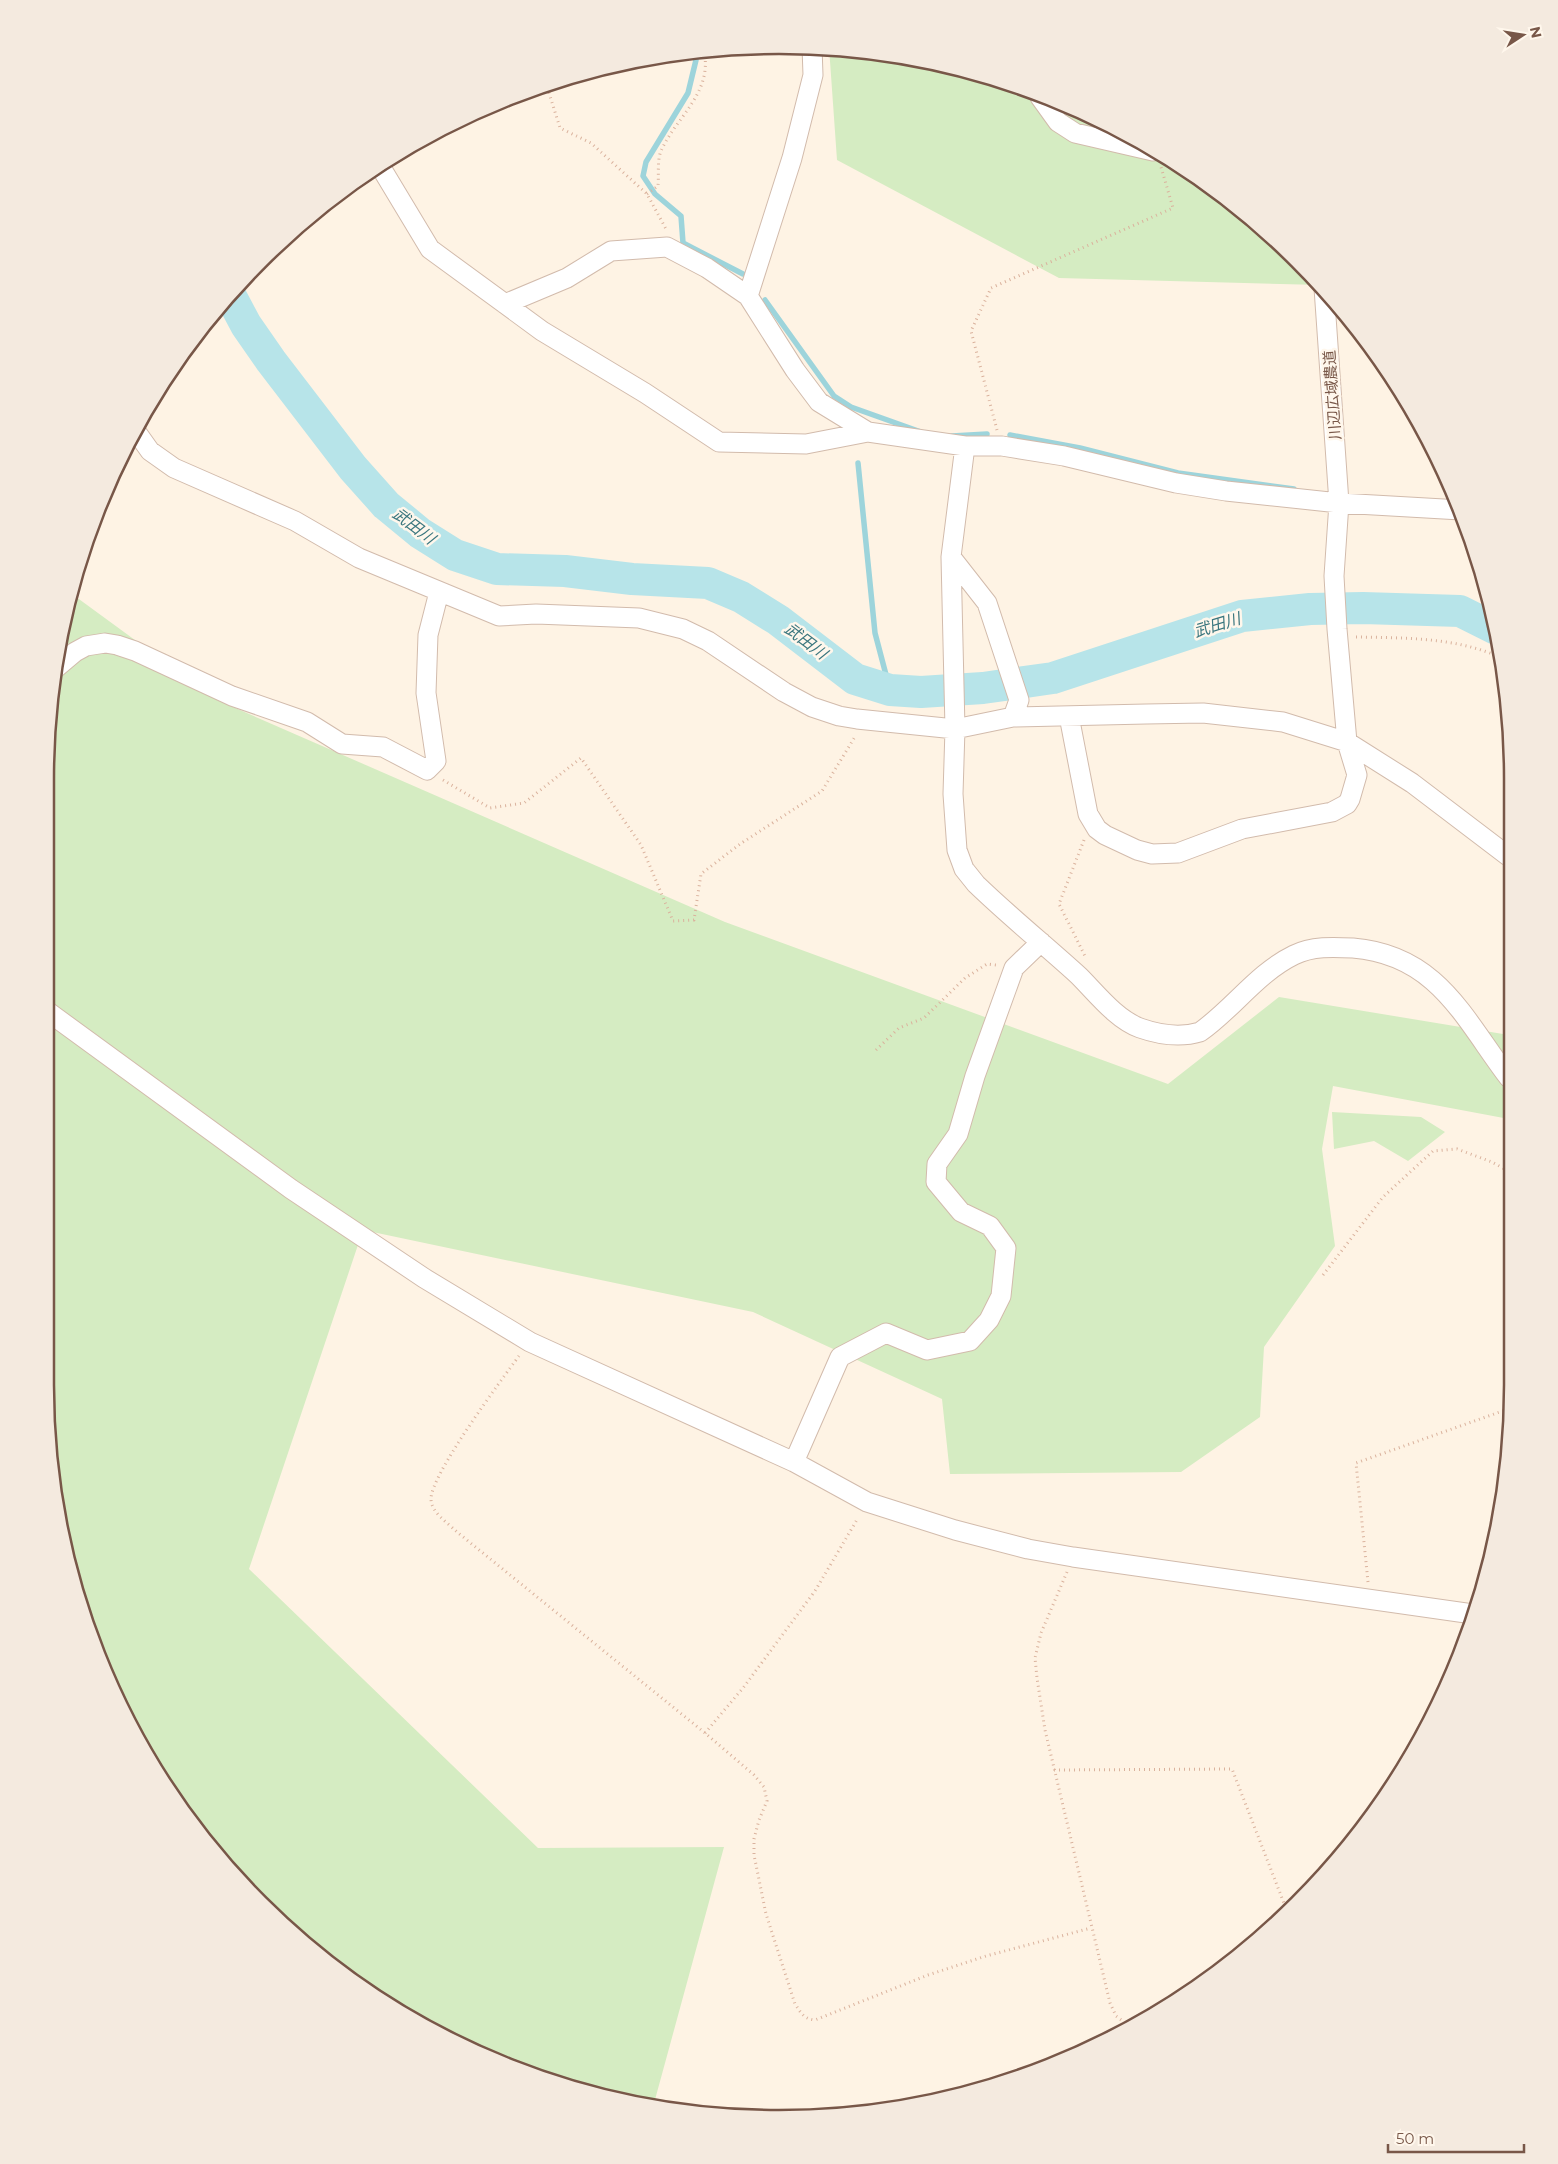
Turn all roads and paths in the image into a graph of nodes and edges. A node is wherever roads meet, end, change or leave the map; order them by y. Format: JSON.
{"nodes":[{"id":1,"x":812,"y":55,"type":"edge"},
{"id":2,"x":706,"y":58,"type":"edge"},
{"id":3,"x":549,"y":91,"type":"edge"},
{"id":4,"x":1046,"y":105,"type":"edge"},
{"id":5,"x":1148,"y":155,"type":"edge"},
{"id":6,"x":1157,"y":160,"type":"edge"},
{"id":7,"x":383,"y":171,"type":"edge"},
{"id":8,"x":647,"y":194,"type":"junction"},
{"id":9,"x":667,"y":247,"type":"junction"},
{"id":10,"x":748,"y":296,"type":"junction"},
{"id":11,"x":1325,"y":302,"type":"edge"},
{"id":12,"x":506,"y":304,"type":"junction"},
{"id":13,"x":868,"y":432,"type":"junction"},
{"id":14,"x":140,"y":437,"type":"edge"},
{"id":15,"x":965,"y":446,"type":"junction"},
{"id":16,"x":1002,"y":446,"type":"junction"},
{"id":17,"x":1339,"y":503,"type":"junction"},
{"id":18,"x":1452,"y":509,"type":"edge"},
{"id":19,"x":950,"y":557,"type":"junction"},
{"id":20,"x":439,"y":592,"type":"junction"},
{"id":21,"x":1338,"y":632,"type":"junction"},
{"id":22,"x":1493,"y":654,"type":"edge"},
{"id":23,"x":64,"y":661,"type":"edge"},
{"id":24,"x":1016,"y":709,"type":"junction"},
{"id":25,"x":1069,"y":716,"type":"junction"},
{"id":26,"x":865,"y":720,"type":"junction"},
{"id":27,"x":955,"y":721,"type":"junction"},
{"id":28,"x":1347,"y":742,"type":"junction"},
{"id":29,"x":427,"y":770,"type":"junction"},
{"id":30,"x":1094,"y":825,"type":"junction"},
{"id":31,"x":1504,"y":853,"type":"edge"},
{"id":32,"x":1041,"y":942,"type":"junction"},
{"id":33,"x":1089,"y":964,"type":"dead end"},
{"id":34,"x":1014,"y":968,"type":"junction"},
{"id":35,"x":54,"y":1016,"type":"edge"},
{"id":36,"x":876,"y":1050,"type":"dead end"},
{"id":37,"x":1504,"y":1071,"type":"edge"},
{"id":38,"x":1504,"y":1169,"type":"edge"},
{"id":39,"x":1323,"y":1276,"type":"dead end"},
{"id":40,"x":530,"y":1342,"type":"junction"},
{"id":41,"x":1503,"y":1411,"type":"edge"},
{"id":42,"x":794,"y":1462,"type":"junction"},
{"id":43,"x":867,"y":1502,"type":"junction"},
{"id":44,"x":1073,"y":1558,"type":"junction"},
{"id":45,"x":1370,"y":1600,"type":"junction"},
{"id":46,"x":1467,"y":1613,"type":"edge"},
{"id":47,"x":705,"y":1733,"type":"junction"},
{"id":48,"x":1054,"y":1770,"type":"junction"},
{"id":49,"x":1284,"y":1905,"type":"edge"},
{"id":50,"x":1091,"y":1928,"type":"junction"},
{"id":51,"x":1124,"y":2022,"type":"edge"}],
"edges":[{"from":1,"to":10,"type":"street"},
{"from":2,"to":8,"type":"path"},
{"from":3,"to":8,"type":"path"},
{"from":4,"to":5,"type":"street"},
{"from":6,"to":16,"type":"path"},
{"from":7,"to":12,"type":"street"},
{"from":8,"to":9,"type":"path"},
{"from":9,"to":10,"type":"street"},
{"from":9,"to":12,"type":"street"},
{"from":10,"to":13,"type":"street"},
{"from":11,"to":17,"type":"street","name":"川辺広域農道"},
{"from":12,"to":13,"type":"street"},
{"from":13,"to":15,"type":"street"},
{"from":14,"to":20,"type":"street"},
{"from":15,"to":16,"type":"street"},
{"from":15,"to":19,"type":"street"},
{"from":16,"to":17,"type":"street"},
{"from":17,"to":18,"type":"street"},
{"from":17,"to":21,"type":"street","name":"川辺広域農道"},
{"from":19,"to":24,"type":"street"},
{"from":19,"to":27,"type":"street"},
{"from":20,"to":26,"type":"street"},
{"from":20,"to":29,"type":"street"},
{"from":21,"to":22,"type":"path"},
{"from":21,"to":28,"type":"street","name":"川辺広域農道"},
{"from":23,"to":29,"type":"street"},
{"from":24,"to":25,"type":"street"},
{"from":24,"to":27,"type":"street"},
{"from":25,"to":28,"type":"street"},
{"from":25,"to":30,"type":"street"},
{"from":26,"to":27,"type":"street"},
{"from":26,"to":29,"type":"path"},
{"from":27,"to":32,"type":"street"},
{"from":28,"to":30,"type":"street","name":"川辺広域農道"},
{"from":28,"to":31,"type":"street"},
{"from":30,"to":33,"type":"path"},
{"from":32,"to":34,"type":"street"},
{"from":32,"to":37,"type":"street"},
{"from":34,"to":36,"type":"path"},
{"from":34,"to":42,"type":"street"},
{"from":35,"to":40,"type":"street"},
{"from":38,"to":39,"type":"path"},
{"from":40,"to":42,"type":"street"},
{"from":40,"to":47,"type":"path"},
{"from":41,"to":45,"type":"path"},
{"from":42,"to":43,"type":"street"},
{"from":43,"to":44,"type":"street"},
{"from":43,"to":47,"type":"path"},
{"from":44,"to":45,"type":"street"},
{"from":44,"to":48,"type":"path"},
{"from":45,"to":46,"type":"street"},
{"from":47,"to":50,"type":"path"},
{"from":48,"to":49,"type":"path"},
{"from":48,"to":50,"type":"path"},
{"from":50,"to":51,"type":"path"}]}
